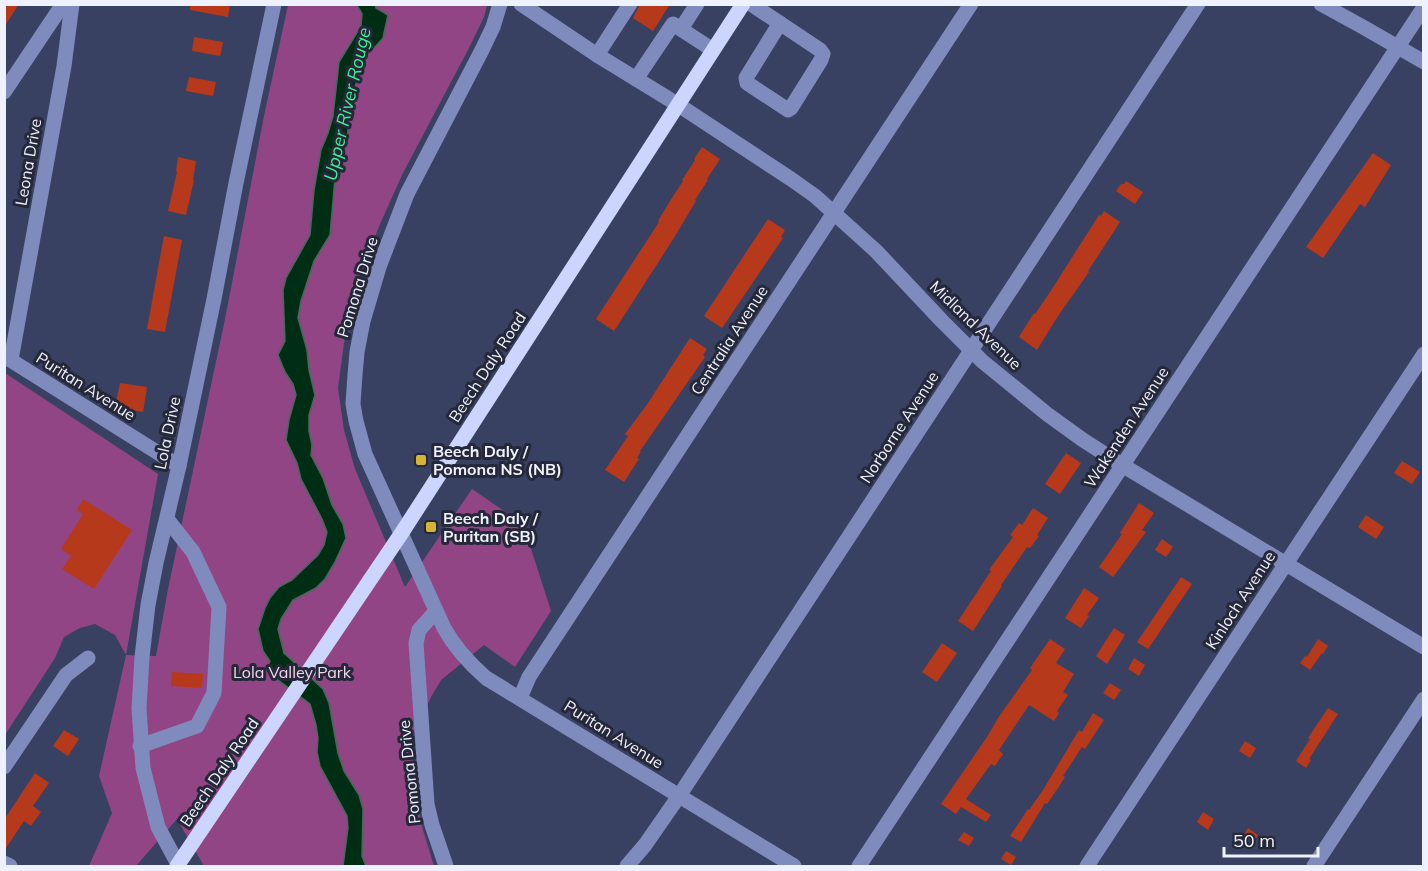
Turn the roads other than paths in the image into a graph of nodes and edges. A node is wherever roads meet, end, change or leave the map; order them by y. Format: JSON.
{"nodes":[{"id":1,"x":63,"y":4,"type":"edge"},
{"id":2,"x":72,"y":4,"type":"edge"},
{"id":3,"x":274,"y":4,"type":"edge"},
{"id":4,"x":500,"y":4,"type":"edge"},
{"id":5,"x":521,"y":4,"type":"edge"},
{"id":6,"x":630,"y":4,"type":"edge"},
{"id":7,"x":697,"y":4,"type":"edge"},
{"id":8,"x":743,"y":4,"type":"edge"},
{"id":9,"x":751,"y":4,"type":"edge"},
{"id":10,"x":971,"y":4,"type":"edge"},
{"id":11,"x":1198,"y":4,"type":"edge"},
{"id":12,"x":1322,"y":4,"type":"edge"},
{"id":13,"x":1424,"y":7,"type":"edge"},
{"id":14,"x":780,"y":23,"type":"junction"},
{"id":15,"x":681,"y":29,"type":"junction"},
{"id":16,"x":1398,"y":46,"type":"junction"},
{"id":17,"x":713,"y":50,"type":"junction"},
{"id":18,"x":597,"y":55,"type":"junction"},
{"id":19,"x":1424,"y":62,"type":"edge"},
{"id":20,"x":636,"y":79,"type":"junction"},
{"id":21,"x":4,"y":92,"type":"edge"},
{"id":22,"x":677,"y":104,"type":"junction"},
{"id":23,"x":834,"y":213,"type":"junction"},
{"id":24,"x":971,"y":350,"type":"junction"},
{"id":25,"x":1424,"y":354,"type":"edge"},
{"id":26,"x":8,"y":358,"type":"edge"},
{"id":27,"x":1122,"y":465,"type":"junction"},
{"id":28,"x":179,"y":466,"type":"junction"},
{"id":29,"x":166,"y":519,"type":"junction"},
{"id":30,"x":401,"y":534,"type":"junction"},
{"id":31,"x":1286,"y":563,"type":"junction"},
{"id":32,"x":436,"y":611,"type":"junction"},
{"id":33,"x":1424,"y":647,"type":"edge"},
{"id":34,"x":88,"y":658,"type":"dead end"},
{"id":35,"x":520,"y":698,"type":"junction"},
{"id":36,"x":1424,"y":699,"type":"edge"},
{"id":37,"x":140,"y":746,"type":"junction"},
{"id":38,"x":4,"y":767,"type":"edge"},
{"id":39,"x":679,"y":796,"type":"junction"},
{"id":40,"x":4,"y":863,"type":"edge"},
{"id":41,"x":178,"y":866,"type":"edge"},
{"id":42,"x":10,"y":867,"type":"edge"},
{"id":43,"x":446,"y":867,"type":"edge"},
{"id":44,"x":627,"y":867,"type":"edge"},
{"id":45,"x":794,"y":867,"type":"edge"},
{"id":46,"x":859,"y":867,"type":"edge"},
{"id":47,"x":1087,"y":867,"type":"edge"},
{"id":48,"x":1314,"y":867,"type":"edge"}],
"edges":[{"from":1,"to":21,"type":"street"},
{"from":2,"to":26,"type":"street","name":"Leona Drive"},
{"from":3,"to":28,"type":"street","name":"Lola Drive"},
{"from":4,"to":30,"type":"street","name":"Pomona Drive"},
{"from":5,"to":18,"type":"street","name":"Midland Avenue"},
{"from":6,"to":18,"type":"street"},
{"from":7,"to":15,"type":"street"},
{"from":8,"to":17,"type":"main road","name":"Beech Daly Road"},
{"from":9,"to":14,"type":"street"},
{"from":10,"to":23,"type":"street","name":"Centralia Avenue"},
{"from":11,"to":24,"type":"street","name":"Norborne Avenue"},
{"from":12,"to":16,"type":"street"},
{"from":13,"to":16,"type":"street","name":"Wakenden Avenue"},
{"from":14,"to":14,"type":"street"},
{"from":15,"to":17,"type":"street"},
{"from":15,"to":20,"type":"street"},
{"from":16,"to":19,"type":"street"},
{"from":16,"to":27,"type":"street","name":"Wakenden Avenue"},
{"from":17,"to":22,"type":"main road","name":"Beech Daly Road"},
{"from":18,"to":20,"type":"street","name":"Midland Avenue"},
{"from":20,"to":22,"type":"street","name":"Midland Avenue"},
{"from":22,"to":23,"type":"street","name":"Midland Avenue"},
{"from":22,"to":30,"type":"main road","name":"Beech Daly Road"},
{"from":23,"to":24,"type":"street","name":"Midland Avenue"},
{"from":23,"to":35,"type":"street","name":"Centralia Avenue"},
{"from":24,"to":27,"type":"street","name":"Midland Avenue"},
{"from":24,"to":39,"type":"street","name":"Norborne Avenue"},
{"from":25,"to":31,"type":"street","name":"Kinloch Avenue"},
{"from":26,"to":28,"type":"street","name":"Puritan Avenue"},
{"from":27,"to":31,"type":"street","name":"Midland Avenue"},
{"from":27,"to":46,"type":"street","name":"Wakenden Avenue"},
{"from":28,"to":29,"type":"street","name":"Lola Drive"},
{"from":29,"to":37,"type":"street","name":"Lola Drive"},
{"from":29,"to":37,"type":"street"},
{"from":30,"to":32,"type":"street","name":"Pomona Drive"},
{"from":30,"to":41,"type":"main road","name":"Beech Daly Road"},
{"from":31,"to":33,"type":"street","name":"Midland Avenue"},
{"from":31,"to":47,"type":"street","name":"Kinloch Avenue"},
{"from":32,"to":35,"type":"street","name":"Puritan Avenue"},
{"from":32,"to":43,"type":"street","name":"Pomona Drive"},
{"from":34,"to":38,"type":"street"},
{"from":35,"to":39,"type":"street","name":"Puritan Avenue"},
{"from":36,"to":48,"type":"street"},
{"from":37,"to":41,"type":"street","name":"Lola Drive"},
{"from":39,"to":44,"type":"street","name":"Norborne Avenue"},
{"from":39,"to":45,"type":"street","name":"Puritan Avenue"},
{"from":40,"to":42,"type":"street"}]}
